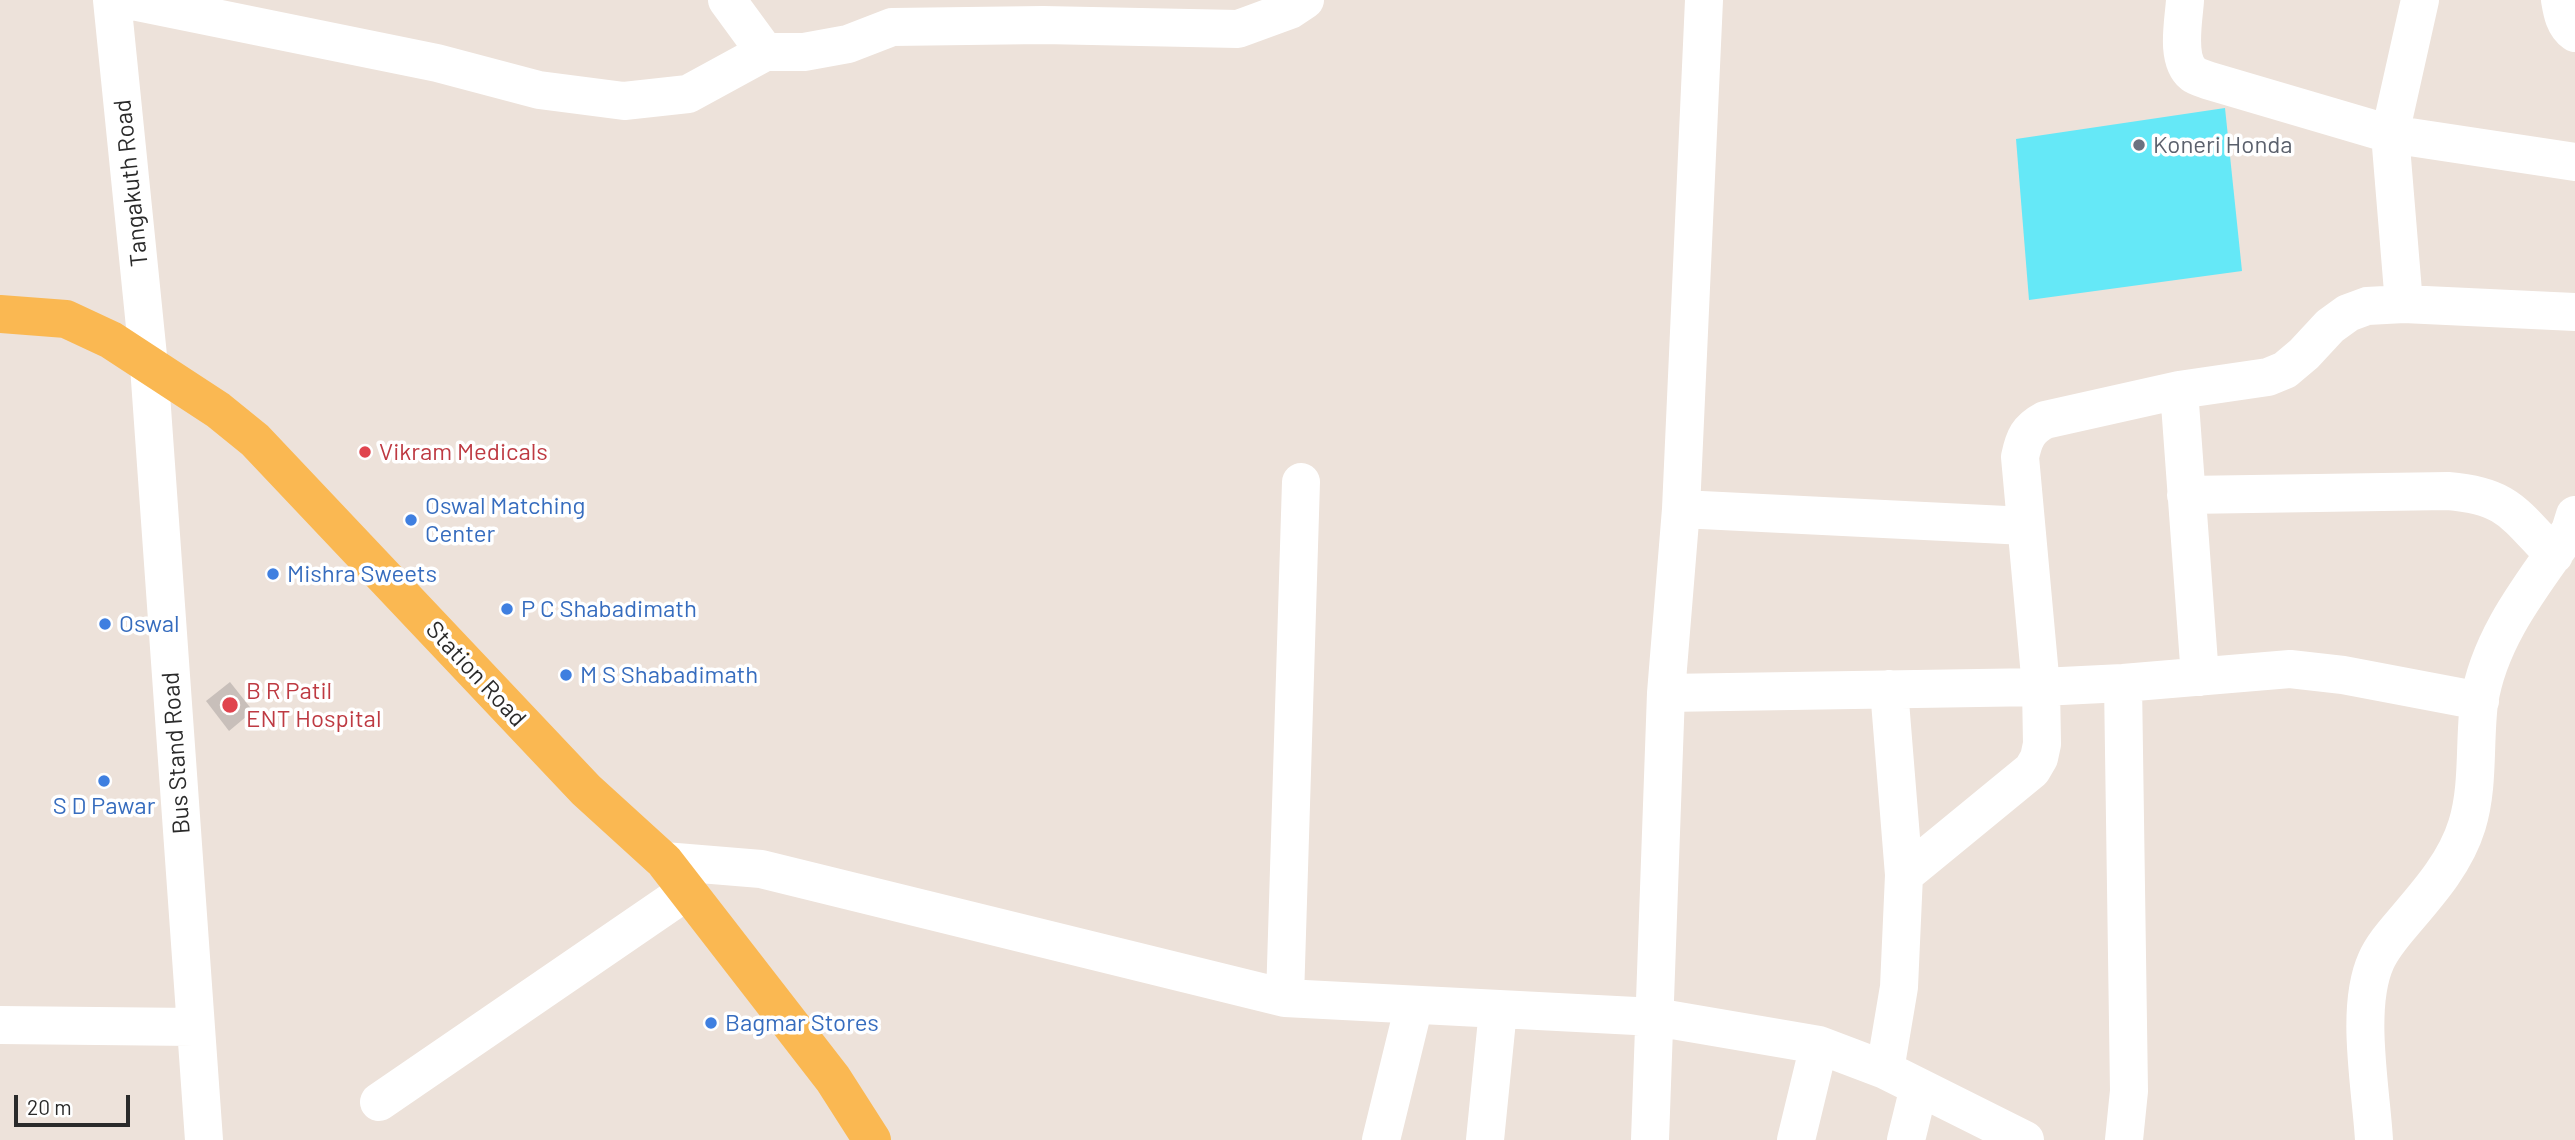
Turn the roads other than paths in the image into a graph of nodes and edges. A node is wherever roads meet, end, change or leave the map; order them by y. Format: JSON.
{"nodes":[{"id":1,"x":112,"y":0,"type":"edge"},
{"id":2,"x":127,"y":0,"type":"edge"},
{"id":3,"x":727,"y":0,"type":"edge"},
{"id":4,"x":1305,"y":0,"type":"edge"},
{"id":5,"x":1704,"y":0,"type":"edge"},
{"id":6,"x":2185,"y":0,"type":"edge"},
{"id":7,"x":2420,"y":0,"type":"edge"},
{"id":8,"x":2560,"y":0,"type":"edge"},
{"id":9,"x":898,"y":13,"type":"edge"},
{"id":10,"x":1226,"y":15,"type":"edge"},
{"id":11,"x":2575,"y":33,"type":"edge"},
{"id":12,"x":765,"y":52,"type":"junction"},
{"id":13,"x":2390,"y":134,"type":"junction"},
{"id":14,"x":2575,"y":162,"type":"edge"},
{"id":15,"x":2403,"y":304,"type":"junction"},
{"id":16,"x":2575,"y":312,"type":"edge"},
{"id":17,"x":0,"y":314,"type":"edge"},
{"id":18,"x":149,"y":366,"type":"junction"},
{"id":19,"x":2179,"y":390,"type":"junction"},
{"id":20,"x":1301,"y":482,"type":"dead end"},
{"id":21,"x":2186,"y":495,"type":"junction"},
{"id":22,"x":1681,"y":509,"type":"junction"},
{"id":23,"x":2575,"y":515,"type":"edge"},
{"id":24,"x":2026,"y":526,"type":"junction"},
{"id":25,"x":2554,"y":555,"type":"junction"},
{"id":26,"x":2200,"y":677,"type":"junction"},
{"id":27,"x":2123,"y":683,"type":"junction"},
{"id":28,"x":2041,"y":687,"type":"junction"},
{"id":29,"x":1889,"y":689,"type":"junction"},
{"id":30,"x":1667,"y":693,"type":"junction"},
{"id":31,"x":2480,"y":701,"type":"junction"},
{"id":32,"x":664,"y":861,"type":"junction"},
{"id":33,"x":1904,"y":875,"type":"junction"},
{"id":34,"x":687,"y":891,"type":"junction"},
{"id":35,"x":1284,"y":998,"type":"junction"},
{"id":36,"x":1414,"y":1005,"type":"junction"},
{"id":37,"x":1498,"y":1010,"type":"junction"},
{"id":38,"x":1655,"y":1017,"type":"junction"},
{"id":39,"x":0,"y":1025,"type":"edge"},
{"id":40,"x":195,"y":1027,"type":"junction"},
{"id":41,"x":1819,"y":1045,"type":"junction"},
{"id":42,"x":1885,"y":1070,"type":"junction"},
{"id":43,"x":1919,"y":1087,"type":"junction"},
{"id":44,"x":379,"y":1102,"type":"dead end"},
{"id":45,"x":2126,"y":1127,"type":"edge"},
{"id":46,"x":2373,"y":1133,"type":"edge"},
{"id":47,"x":204,"y":1140,"type":"edge"},
{"id":48,"x":872,"y":1140,"type":"edge"},
{"id":49,"x":1381,"y":1140,"type":"edge"},
{"id":50,"x":1485,"y":1140,"type":"edge"},
{"id":51,"x":1650,"y":1140,"type":"edge"},
{"id":52,"x":1796,"y":1140,"type":"edge"},
{"id":53,"x":1906,"y":1140,"type":"edge"},
{"id":54,"x":2025,"y":1140,"type":"edge"}],
"edges":[{"from":1,"to":18,"type":"street","name":"Tangakuth Road"},
{"from":2,"to":12,"type":"street"},
{"from":3,"to":12,"type":"street"},
{"from":4,"to":10,"type":"street"},
{"from":5,"to":22,"type":"street"},
{"from":6,"to":13,"type":"street"},
{"from":7,"to":13,"type":"street"},
{"from":8,"to":11,"type":"street"},
{"from":9,"to":10,"type":"street"},
{"from":9,"to":12,"type":"street"},
{"from":13,"to":14,"type":"street"},
{"from":13,"to":15,"type":"street"},
{"from":15,"to":16,"type":"street"},
{"from":15,"to":19,"type":"street"},
{"from":17,"to":18,"type":"main road","name":"Station Road"},
{"from":18,"to":32,"type":"main road","name":"Station Road"},
{"from":18,"to":40,"type":"street","name":"Bus Stand Road"},
{"from":19,"to":21,"type":"street"},
{"from":19,"to":24,"type":"street"},
{"from":20,"to":35,"type":"street"},
{"from":21,"to":25,"type":"street"},
{"from":21,"to":26,"type":"street"},
{"from":22,"to":24,"type":"street"},
{"from":22,"to":30,"type":"street"},
{"from":23,"to":25,"type":"street"},
{"from":24,"to":28,"type":"street"},
{"from":25,"to":31,"type":"street"},
{"from":26,"to":27,"type":"street"},
{"from":26,"to":31,"type":"street"},
{"from":27,"to":28,"type":"street"},
{"from":27,"to":45,"type":"street"},
{"from":28,"to":29,"type":"street"},
{"from":28,"to":33,"type":"street"},
{"from":29,"to":30,"type":"street"},
{"from":29,"to":33,"type":"street"},
{"from":30,"to":38,"type":"street"},
{"from":31,"to":46,"type":"street"},
{"from":32,"to":34,"type":"main road","name":"Station Road"},
{"from":32,"to":35,"type":"street"},
{"from":33,"to":42,"type":"street"},
{"from":34,"to":44,"type":"street"},
{"from":34,"to":48,"type":"main road","name":"Station Road"},
{"from":35,"to":36,"type":"street"},
{"from":36,"to":37,"type":"street"},
{"from":36,"to":49,"type":"street"},
{"from":37,"to":38,"type":"street"},
{"from":37,"to":50,"type":"street"},
{"from":38,"to":41,"type":"street"},
{"from":38,"to":51,"type":"street"},
{"from":39,"to":40,"type":"street"},
{"from":40,"to":47,"type":"street","name":"Bus Stand Road"},
{"from":41,"to":42,"type":"street"},
{"from":41,"to":52,"type":"street"},
{"from":42,"to":43,"type":"street"},
{"from":43,"to":53,"type":"street"},
{"from":43,"to":54,"type":"street"}]}
